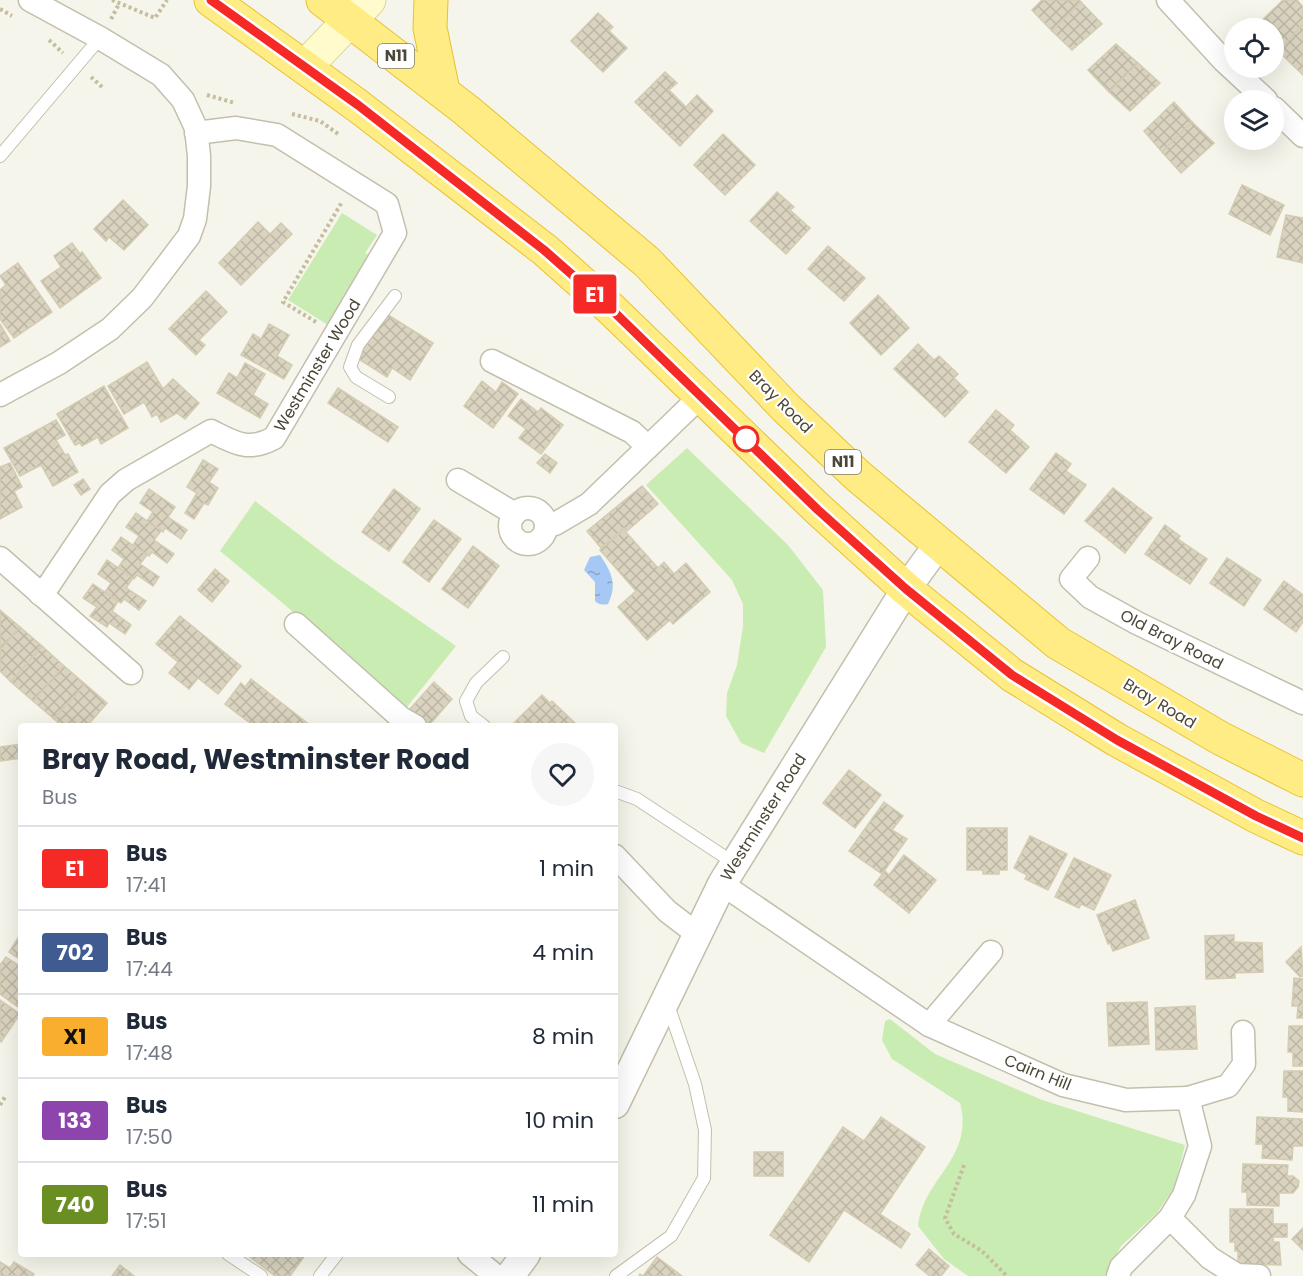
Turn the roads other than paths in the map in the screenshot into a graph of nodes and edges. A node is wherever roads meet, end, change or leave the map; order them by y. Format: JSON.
{"nodes":[{"id":1,"x":30,"y":0,"type":"edge"},
{"id":2,"x":211,"y":0,"type":"edge"},
{"id":3,"x":322,"y":0,"type":"edge"},
{"id":4,"x":431,"y":0,"type":"edge"},
{"id":5,"x":1168,"y":0,"type":"edge"},
{"id":6,"x":359,"y":10,"type":"edge"},
{"id":7,"x":100,"y":38,"type":"junction"},
{"id":8,"x":305,"y":67,"type":"junction"},
{"id":9,"x":1255,"y":90,"type":"edge"},
{"id":10,"x":443,"y":91,"type":"junction"},
{"id":11,"x":1284,"y":118,"type":"edge"},
{"id":12,"x":196,"y":134,"type":"junction"},
{"id":13,"x":1303,"y":136,"type":"edge"},
{"id":14,"x":0,"y":156,"type":"edge"},
{"id":15,"x":395,"y":296,"type":"dead end"},
{"id":16,"x":492,"y":361,"type":"dead end"},
{"id":17,"x":0,"y":395,"type":"edge"},
{"id":18,"x":701,"y":396,"type":"junction"},
{"id":19,"x":389,"y":397,"type":"dead end"},
{"id":20,"x":648,"y":447,"type":"junction"},
{"id":21,"x":458,"y":480,"type":"dead end"},
{"id":22,"x":938,"y":545,"type":"junction"},
{"id":23,"x":0,"y":558,"type":"edge"},
{"id":24,"x":1088,"y":558,"type":"dead end"},
{"id":25,"x":906,"y":589,"type":"junction"},
{"id":26,"x":40,"y":594,"type":"junction"},
{"id":27,"x":296,"y":624,"type":"dead end"},
{"id":28,"x":503,"y":657,"type":"dead end"},
{"id":29,"x":131,"y":673,"type":"dead end"},
{"id":30,"x":1303,"y":703,"type":"edge"},
{"id":31,"x":410,"y":723,"type":"edge"},
{"id":32,"x":480,"y":723,"type":"edge"},
{"id":33,"x":1303,"y":780,"type":"edge"},
{"id":34,"x":618,"y":792,"type":"edge"},
{"id":35,"x":1303,"y":838,"type":"edge"},
{"id":36,"x":618,"y":859,"type":"edge"},
{"id":37,"x":728,"y":873,"type":"junction"},
{"id":38,"x":698,"y":934,"type":"junction"},
{"id":39,"x":991,"y":952,"type":"dead end"},
{"id":40,"x":666,"y":999,"type":"junction"},
{"id":41,"x":928,"y":1025,"type":"junction"},
{"id":42,"x":1243,"y":1032,"type":"dead end"},
{"id":43,"x":618,"y":1098,"type":"edge"},
{"id":44,"x":1188,"y":1098,"type":"junction"},
{"id":45,"x":1170,"y":1218,"type":"junction"},
{"id":46,"x":232,"y":1257,"type":"edge"},
{"id":47,"x":335,"y":1257,"type":"edge"},
{"id":48,"x":473,"y":1257,"type":"edge"},
{"id":49,"x":524,"y":1257,"type":"edge"},
{"id":50,"x":261,"y":1276,"type":"edge"},
{"id":51,"x":320,"y":1276,"type":"edge"},
{"id":52,"x":496,"y":1276,"type":"edge"},
{"id":53,"x":510,"y":1276,"type":"edge"},
{"id":54,"x":615,"y":1276,"type":"edge"},
{"id":55,"x":1119,"y":1276,"type":"edge"},
{"id":56,"x":1259,"y":1276,"type":"edge"}],
"edges":[{"from":1,"to":7,"type":"street"},
{"from":2,"to":8,"type":"highway"},
{"from":3,"to":6,"type":"highway","number":"N11"},
{"from":4,"to":10,"type":"highway"},
{"from":5,"to":9,"type":"street"},
{"from":6,"to":8,"type":"main road"},
{"from":6,"to":10,"type":"highway","name":"Bray Road","number":"N11"},
{"from":7,"to":12,"type":"street"},
{"from":7,"to":14,"type":"lane"},
{"from":8,"to":18,"type":"highway"},
{"from":10,"to":22,"type":"highway","name":"Bray Road","number":"N11"},
{"from":11,"to":13,"type":"street"},
{"from":12,"to":17,"type":"street"},
{"from":12,"to":26,"type":"street","name":"Westminster Wood"},
{"from":15,"to":19,"type":"lane"},
{"from":16,"to":20,"type":"street"},
{"from":18,"to":20,"type":"street"},
{"from":18,"to":25,"type":"highway"},
{"from":20,"to":21,"type":"street"},
{"from":22,"to":25,"type":"street","name":"Westminster Road"},
{"from":22,"to":33,"type":"highway","name":"Bray Road","number":"N11"},
{"from":23,"to":26,"type":"street"},
{"from":24,"to":30,"type":"street","name":"Old Bray Road"},
{"from":25,"to":35,"type":"highway"},
{"from":25,"to":37,"type":"street","name":"Westminster Road"},
{"from":26,"to":29,"type":"street"},
{"from":27,"to":31,"type":"street"},
{"from":28,"to":32,"type":"lane"},
{"from":34,"to":37,"type":"lane"},
{"from":36,"to":38,"type":"street"},
{"from":37,"to":38,"type":"street","name":"Westminster Road"},
{"from":37,"to":41,"type":"street","name":"Cairn Hill"},
{"from":38,"to":40,"type":"street","name":"Westminster Road"},
{"from":39,"to":41,"type":"street"},
{"from":40,"to":43,"type":"street","name":"Westminster Road"},
{"from":40,"to":54,"type":"lane"},
{"from":41,"to":44,"type":"street","name":"Cairn Hill"},
{"from":42,"to":44,"type":"street","name":"Cairn Hill"},
{"from":44,"to":45,"type":"street"},
{"from":45,"to":55,"type":"street"},
{"from":45,"to":56,"type":"street"},
{"from":46,"to":50,"type":"lane"},
{"from":47,"to":51,"type":"lane"},
{"from":48,"to":52,"type":"street"},
{"from":49,"to":53,"type":"street"}]}
